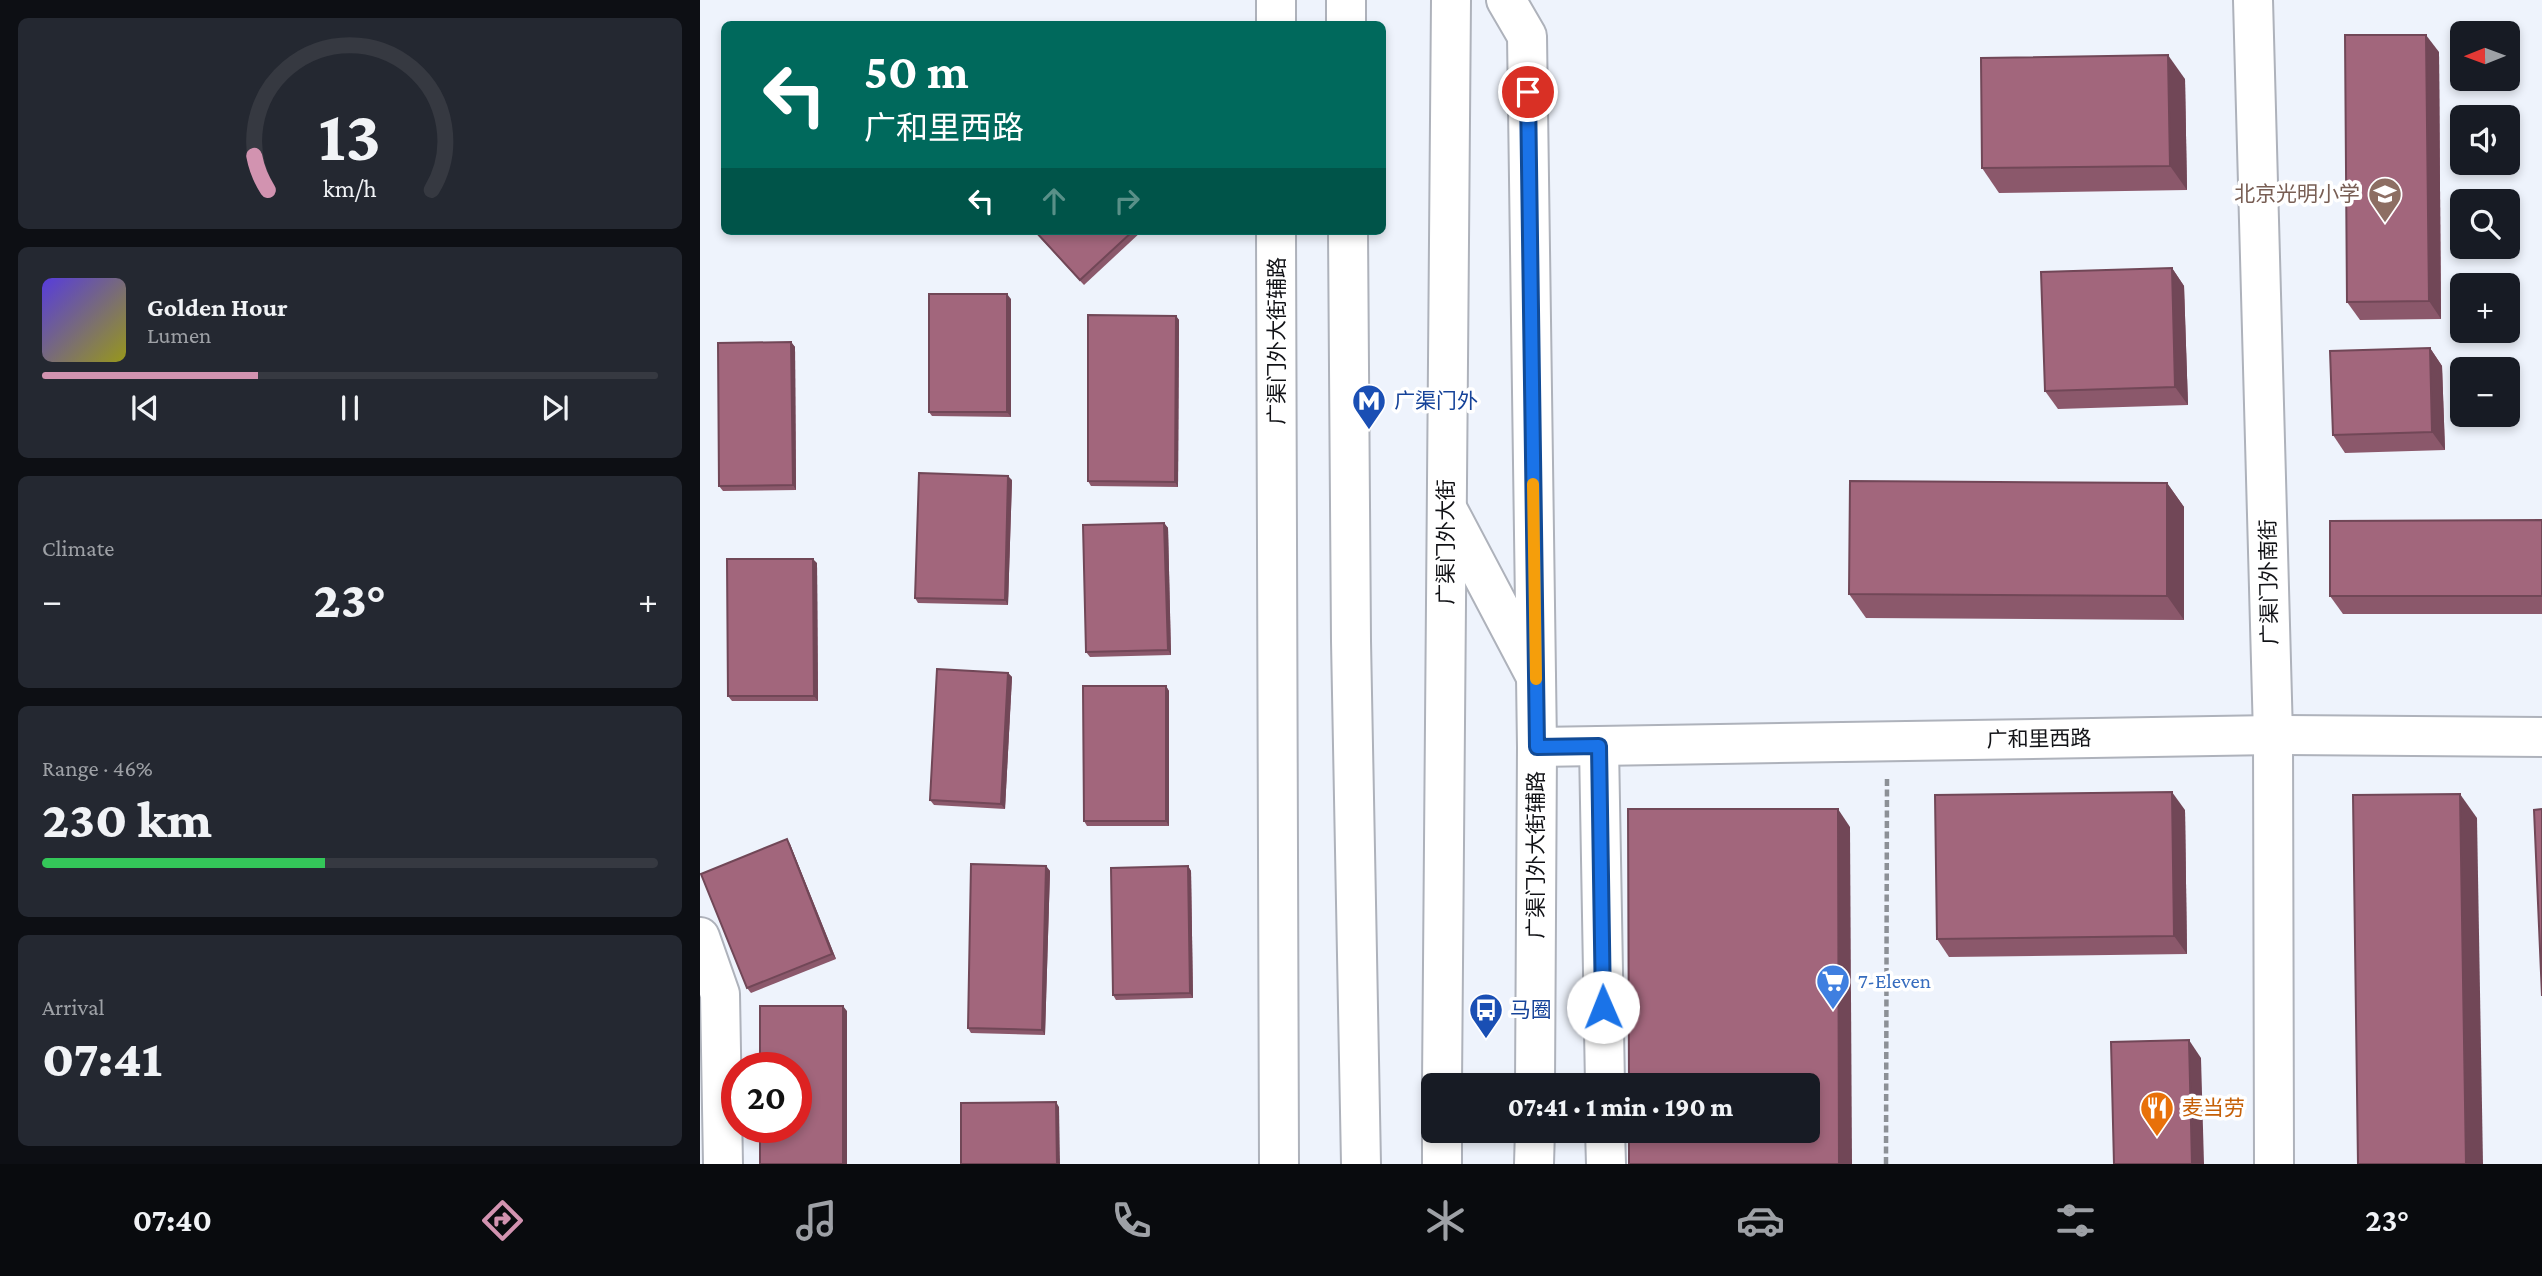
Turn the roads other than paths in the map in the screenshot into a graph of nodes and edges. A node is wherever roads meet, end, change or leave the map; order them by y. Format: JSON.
{"nodes":[{"id":1,"x":1276,"y":0,"type":"edge"},
{"id":2,"x":1346,"y":0,"type":"edge"},
{"id":3,"x":1451,"y":0,"type":"edge"},
{"id":4,"x":1506,"y":0,"type":"edge"},
{"id":5,"x":2253,"y":0,"type":"edge"},
{"id":6,"x":1276,"y":21,"type":"edge"},
{"id":7,"x":1346,"y":21,"type":"edge"},
{"id":8,"x":1276,"y":235,"type":"edge"},
{"id":9,"x":1348,"y":235,"type":"edge"},
{"id":10,"x":1447,"y":508,"type":"junction"},
{"id":11,"x":1536,"y":677,"type":"junction"},
{"id":12,"x":2273,"y":735,"type":"junction"},
{"id":13,"x":2542,"y":737,"type":"edge"},
{"id":14,"x":1599,"y":746,"type":"junction"},
{"id":15,"x":1537,"y":747,"type":"junction"},
{"id":16,"x":700,"y":937,"type":"edge"},
{"id":17,"x":1442,"y":1073,"type":"edge"},
{"id":18,"x":1535,"y":1073,"type":"edge"},
{"id":19,"x":1605,"y":1073,"type":"edge"},
{"id":20,"x":1442,"y":1143,"type":"edge"},
{"id":21,"x":1535,"y":1143,"type":"edge"},
{"id":22,"x":1605,"y":1143,"type":"edge"},
{"id":23,"x":723,"y":1164,"type":"edge"},
{"id":24,"x":1279,"y":1164,"type":"edge"},
{"id":25,"x":1361,"y":1164,"type":"edge"},
{"id":26,"x":1442,"y":1164,"type":"edge"},
{"id":27,"x":1534,"y":1164,"type":"edge"},
{"id":28,"x":1606,"y":1164,"type":"edge"},
{"id":29,"x":2274,"y":1164,"type":"edge"}],
"edges":[{"from":1,"to":6,"type":"street"},
{"from":2,"to":7,"type":"street"},
{"from":3,"to":10,"type":"street","name":"广渠门外大街"},
{"from":4,"to":11,"type":"street","name":"广渠门外大街辅路"},
{"from":5,"to":12,"type":"street","name":"广渠门外南街"},
{"from":8,"to":24,"type":"street","name":"广渠门外大街辅路"},
{"from":9,"to":25,"type":"street"},
{"from":10,"to":11,"type":"street"},
{"from":10,"to":17,"type":"street","name":"广渠门外大街"},
{"from":11,"to":15,"type":"street","name":"广渠门外大街辅路"},
{"from":12,"to":13,"type":"street","name":"广和里西路"},
{"from":12,"to":14,"type":"street","name":"广和里西路"},
{"from":12,"to":29,"type":"street","name":"广渠门外南街"},
{"from":14,"to":15,"type":"street","name":"广和里西路"},
{"from":14,"to":19,"type":"street"},
{"from":15,"to":18,"type":"street","name":"广渠门外大街辅路"},
{"from":16,"to":23,"type":"street"},
{"from":20,"to":26,"type":"street"},
{"from":21,"to":27,"type":"street"},
{"from":22,"to":28,"type":"street"}]}
